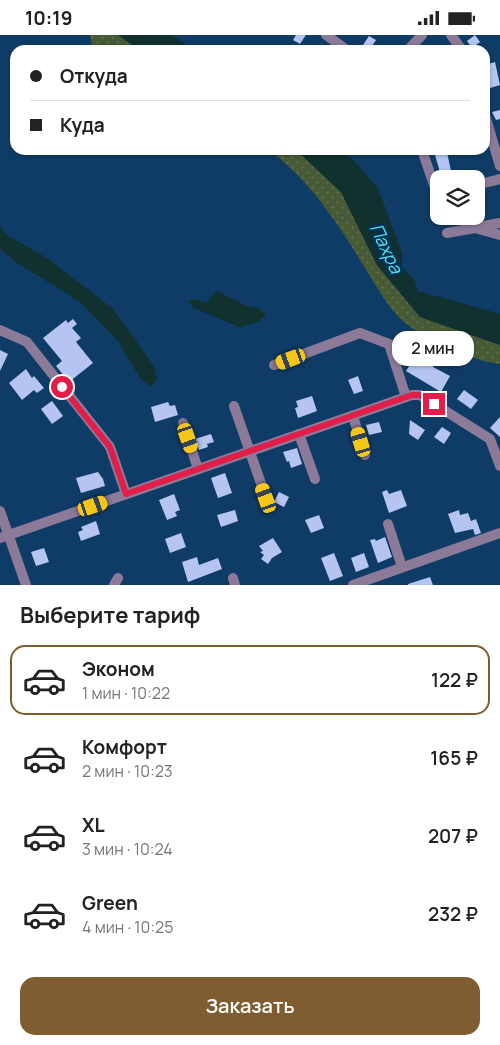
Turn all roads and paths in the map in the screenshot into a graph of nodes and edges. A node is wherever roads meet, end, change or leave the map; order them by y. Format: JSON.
{"nodes":[{"id":1,"x":326,"y":35,"type":"edge"},
{"id":2,"x":422,"y":35,"type":"edge"},
{"id":3,"x":340,"y":45,"type":"edge"},
{"id":4,"x":413,"y":45,"type":"edge"},
{"id":5,"x":490,"y":132,"type":"edge"},
{"id":6,"x":424,"y":155,"type":"edge"},
{"id":7,"x":500,"y":166,"type":"edge"},
{"id":8,"x":430,"y":173,"type":"edge"},
{"id":9,"x":500,"y":179,"type":"edge"},
{"id":10,"x":485,"y":183,"type":"edge"},
{"id":11,"x":500,"y":223,"type":"edge"},
{"id":12,"x":475,"y":228,"type":"junction"},
{"id":13,"x":447,"y":233,"type":"dead end"},
{"id":14,"x":500,"y":235,"type":"edge"},
{"id":15,"x":0,"y":330,"type":"edge"},
{"id":16,"x":274,"y":365,"type":"dead end"},
{"id":17,"x":406,"y":397,"type":"junction"},
{"id":18,"x":234,"y":406,"type":"dead end"},
{"id":19,"x":353,"y":415,"type":"junction"},
{"id":20,"x":183,"y":423,"type":"dead end"},
{"id":21,"x":300,"y":434,"type":"junction"},
{"id":22,"x":250,"y":452,"type":"junction"},
{"id":23,"x":498,"y":452,"type":"edge"},
{"id":24,"x":365,"y":455,"type":"dead end"},
{"id":25,"x":500,"y":466,"type":"edge"},
{"id":26,"x":198,"y":469,"type":"junction"},
{"id":27,"x":315,"y":479,"type":"dead end"},
{"id":28,"x":126,"y":494,"type":"junction"},
{"id":29,"x":266,"y":498,"type":"dead end"},
{"id":30,"x":0,"y":511,"type":"edge"},
{"id":31,"x":388,"y":525,"type":"dead end"},
{"id":32,"x":500,"y":533,"type":"edge"},
{"id":33,"x":4,"y":536,"type":"edge"},
{"id":34,"x":402,"y":567,"type":"junction"},
{"id":35,"x":26,"y":585,"type":"edge"},
{"id":36,"x":353,"y":585,"type":"edge"}],
"edges":[{"from":1,"to":3,"type":"street"},
{"from":2,"to":4,"type":"street"},
{"from":5,"to":7,"type":"street"},
{"from":6,"to":8,"type":"street"},
{"from":9,"to":10,"type":"street"},
{"from":11,"to":12,"type":"street"},
{"from":12,"to":13,"type":"street"},
{"from":12,"to":14,"type":"street"},
{"from":15,"to":28,"type":"street"},
{"from":16,"to":17,"type":"street"},
{"from":17,"to":19,"type":"street"},
{"from":17,"to":23,"type":"street"},
{"from":18,"to":22,"type":"street"},
{"from":19,"to":21,"type":"street"},
{"from":19,"to":24,"type":"street"},
{"from":20,"to":26,"type":"street"},
{"from":21,"to":22,"type":"street"},
{"from":21,"to":27,"type":"street"},
{"from":22,"to":26,"type":"street"},
{"from":22,"to":29,"type":"street"},
{"from":23,"to":25,"type":"street"},
{"from":26,"to":28,"type":"street"},
{"from":28,"to":33,"type":"street"},
{"from":30,"to":33,"type":"street"},
{"from":31,"to":34,"type":"street"},
{"from":32,"to":34,"type":"street"},
{"from":33,"to":35,"type":"street"},
{"from":34,"to":36,"type":"street"}]}
